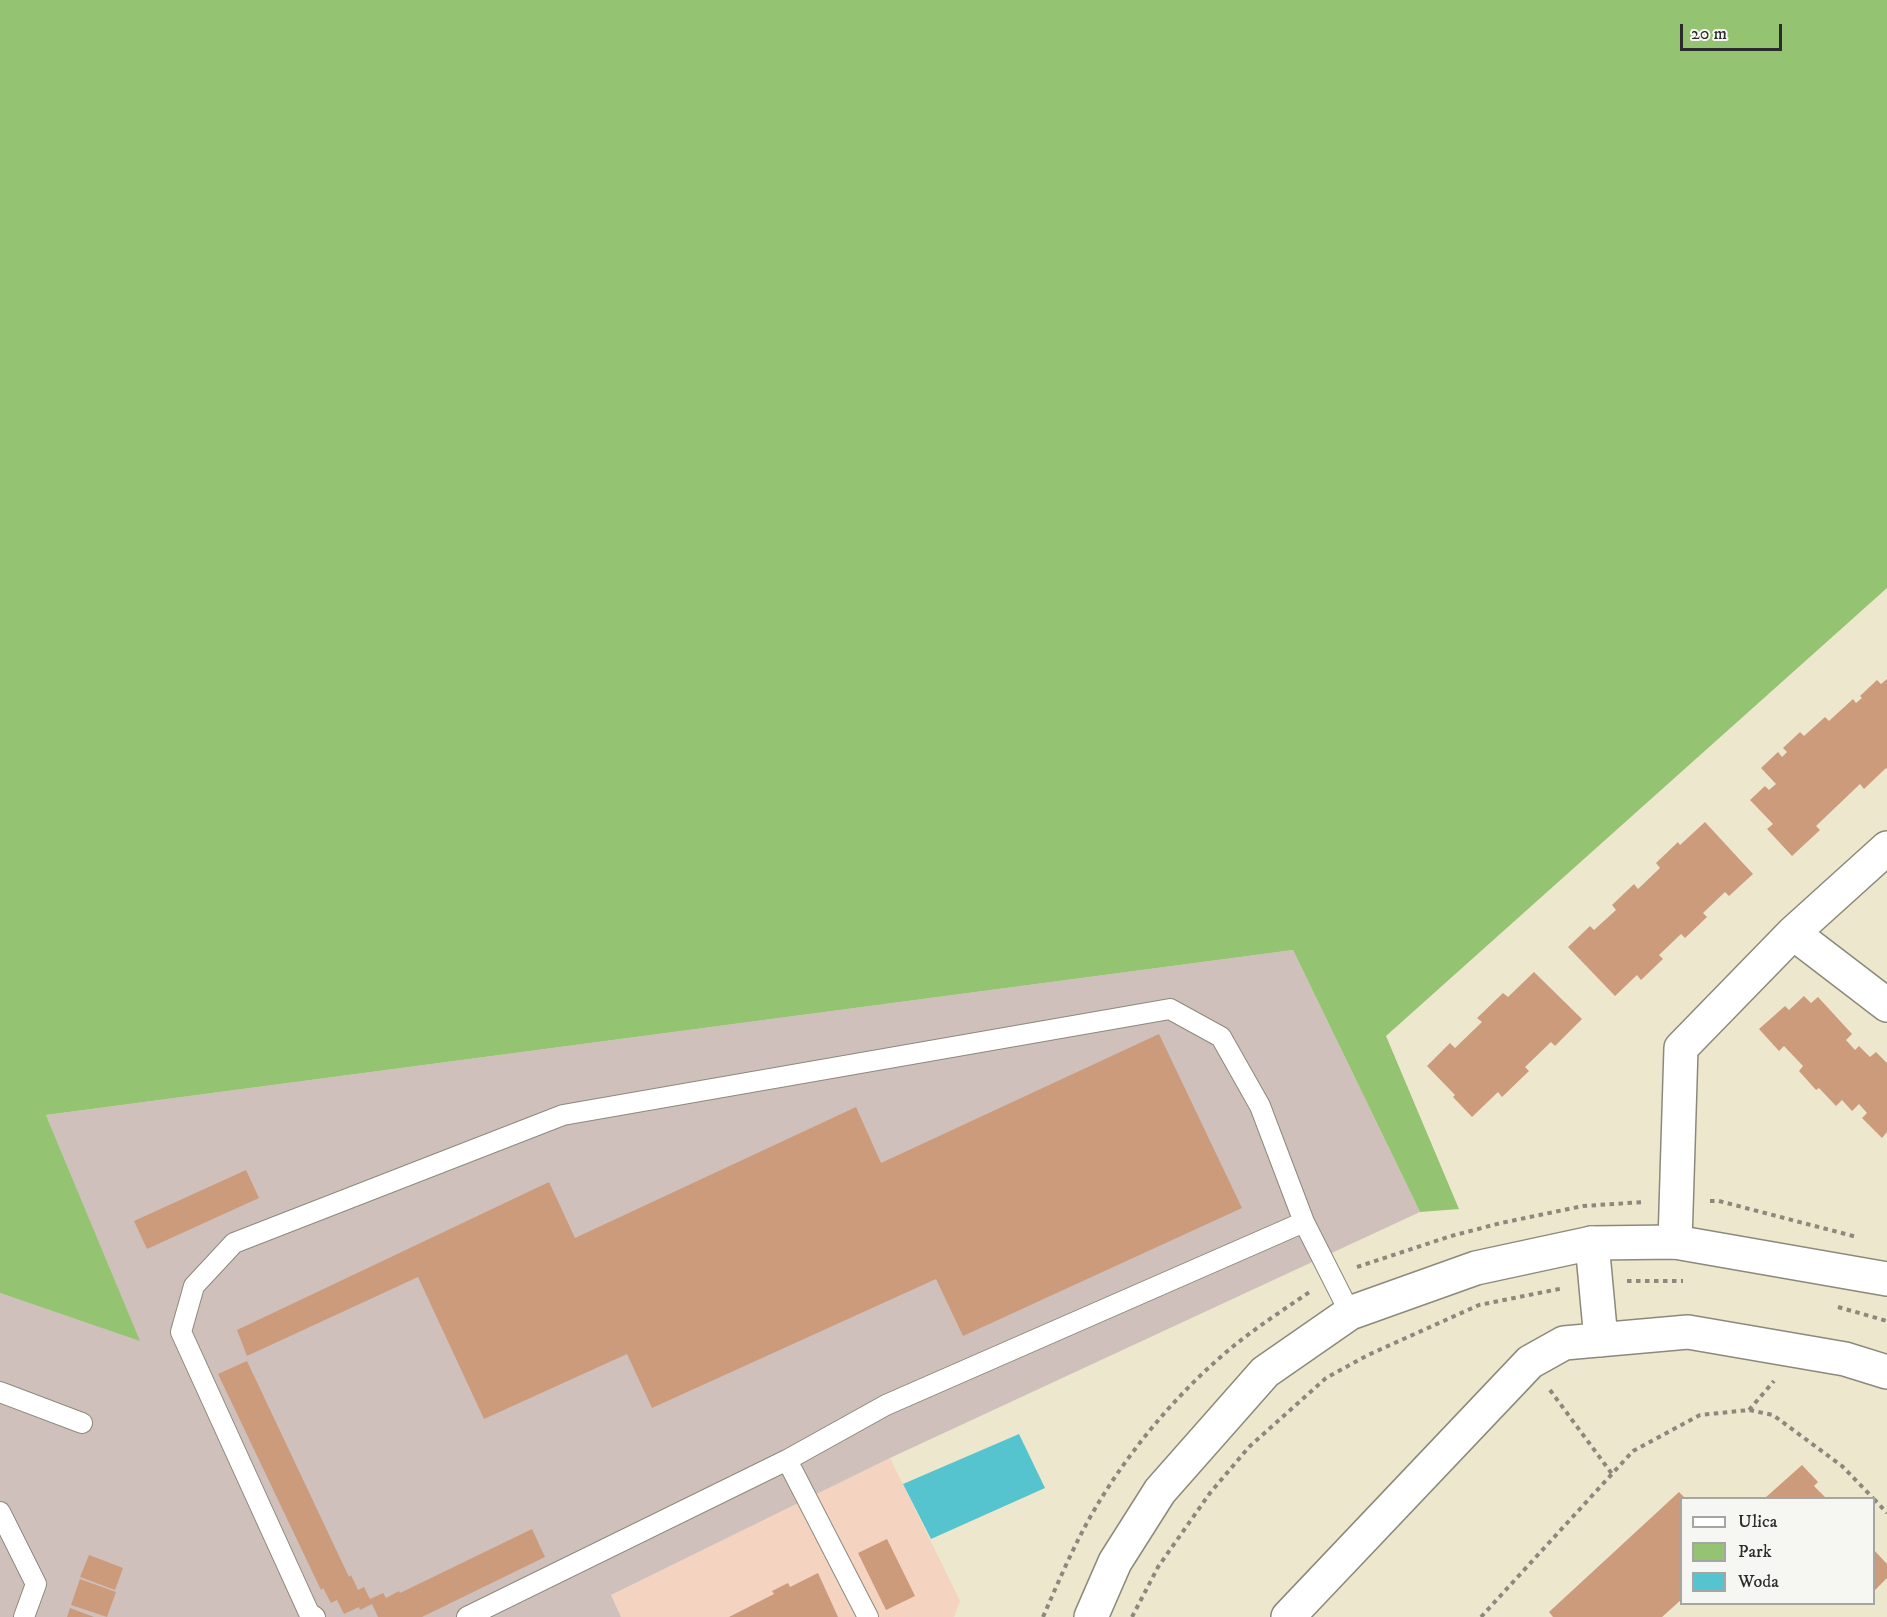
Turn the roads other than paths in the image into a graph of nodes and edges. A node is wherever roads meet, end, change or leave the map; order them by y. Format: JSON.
{"nodes":[{"id":1,"x":1887,"y":848,"type":"edge"},
{"id":2,"x":1793,"y":933,"type":"junction"},
{"id":3,"x":1887,"y":1005,"type":"edge"},
{"id":4,"x":1304,"y":1222,"type":"junction"},
{"id":5,"x":1674,"y":1242,"type":"junction"},
{"id":6,"x":1592,"y":1243,"type":"junction"},
{"id":7,"x":1887,"y":1279,"type":"edge"},
{"id":8,"x":1350,"y":1313,"type":"junction"},
{"id":9,"x":1601,"y":1340,"type":"junction"},
{"id":10,"x":1887,"y":1372,"type":"edge"},
{"id":11,"x":0,"y":1392,"type":"edge"},
{"id":12,"x":82,"y":1423,"type":"dead end"},
{"id":13,"x":788,"y":1460,"type":"junction"},
{"id":14,"x":0,"y":1512,"type":"edge"},
{"id":15,"x":24,"y":1617,"type":"edge"},
{"id":16,"x":315,"y":1617,"type":"edge"},
{"id":17,"x":467,"y":1617,"type":"edge"},
{"id":18,"x":868,"y":1617,"type":"edge"},
{"id":19,"x":1091,"y":1617,"type":"edge"},
{"id":20,"x":1288,"y":1617,"type":"edge"}],
"edges":[{"from":1,"to":2,"type":"street"},
{"from":2,"to":3,"type":"street"},
{"from":2,"to":5,"type":"street"},
{"from":4,"to":8,"type":"lane"},
{"from":4,"to":13,"type":"lane"},
{"from":4,"to":16,"type":"lane"},
{"from":5,"to":6,"type":"street"},
{"from":5,"to":7,"type":"street"},
{"from":6,"to":8,"type":"street"},
{"from":6,"to":9,"type":"street"},
{"from":8,"to":19,"type":"street"},
{"from":9,"to":10,"type":"street"},
{"from":9,"to":20,"type":"street"},
{"from":11,"to":12,"type":"lane"},
{"from":13,"to":17,"type":"lane"},
{"from":13,"to":18,"type":"lane"},
{"from":14,"to":15,"type":"lane"}]}
